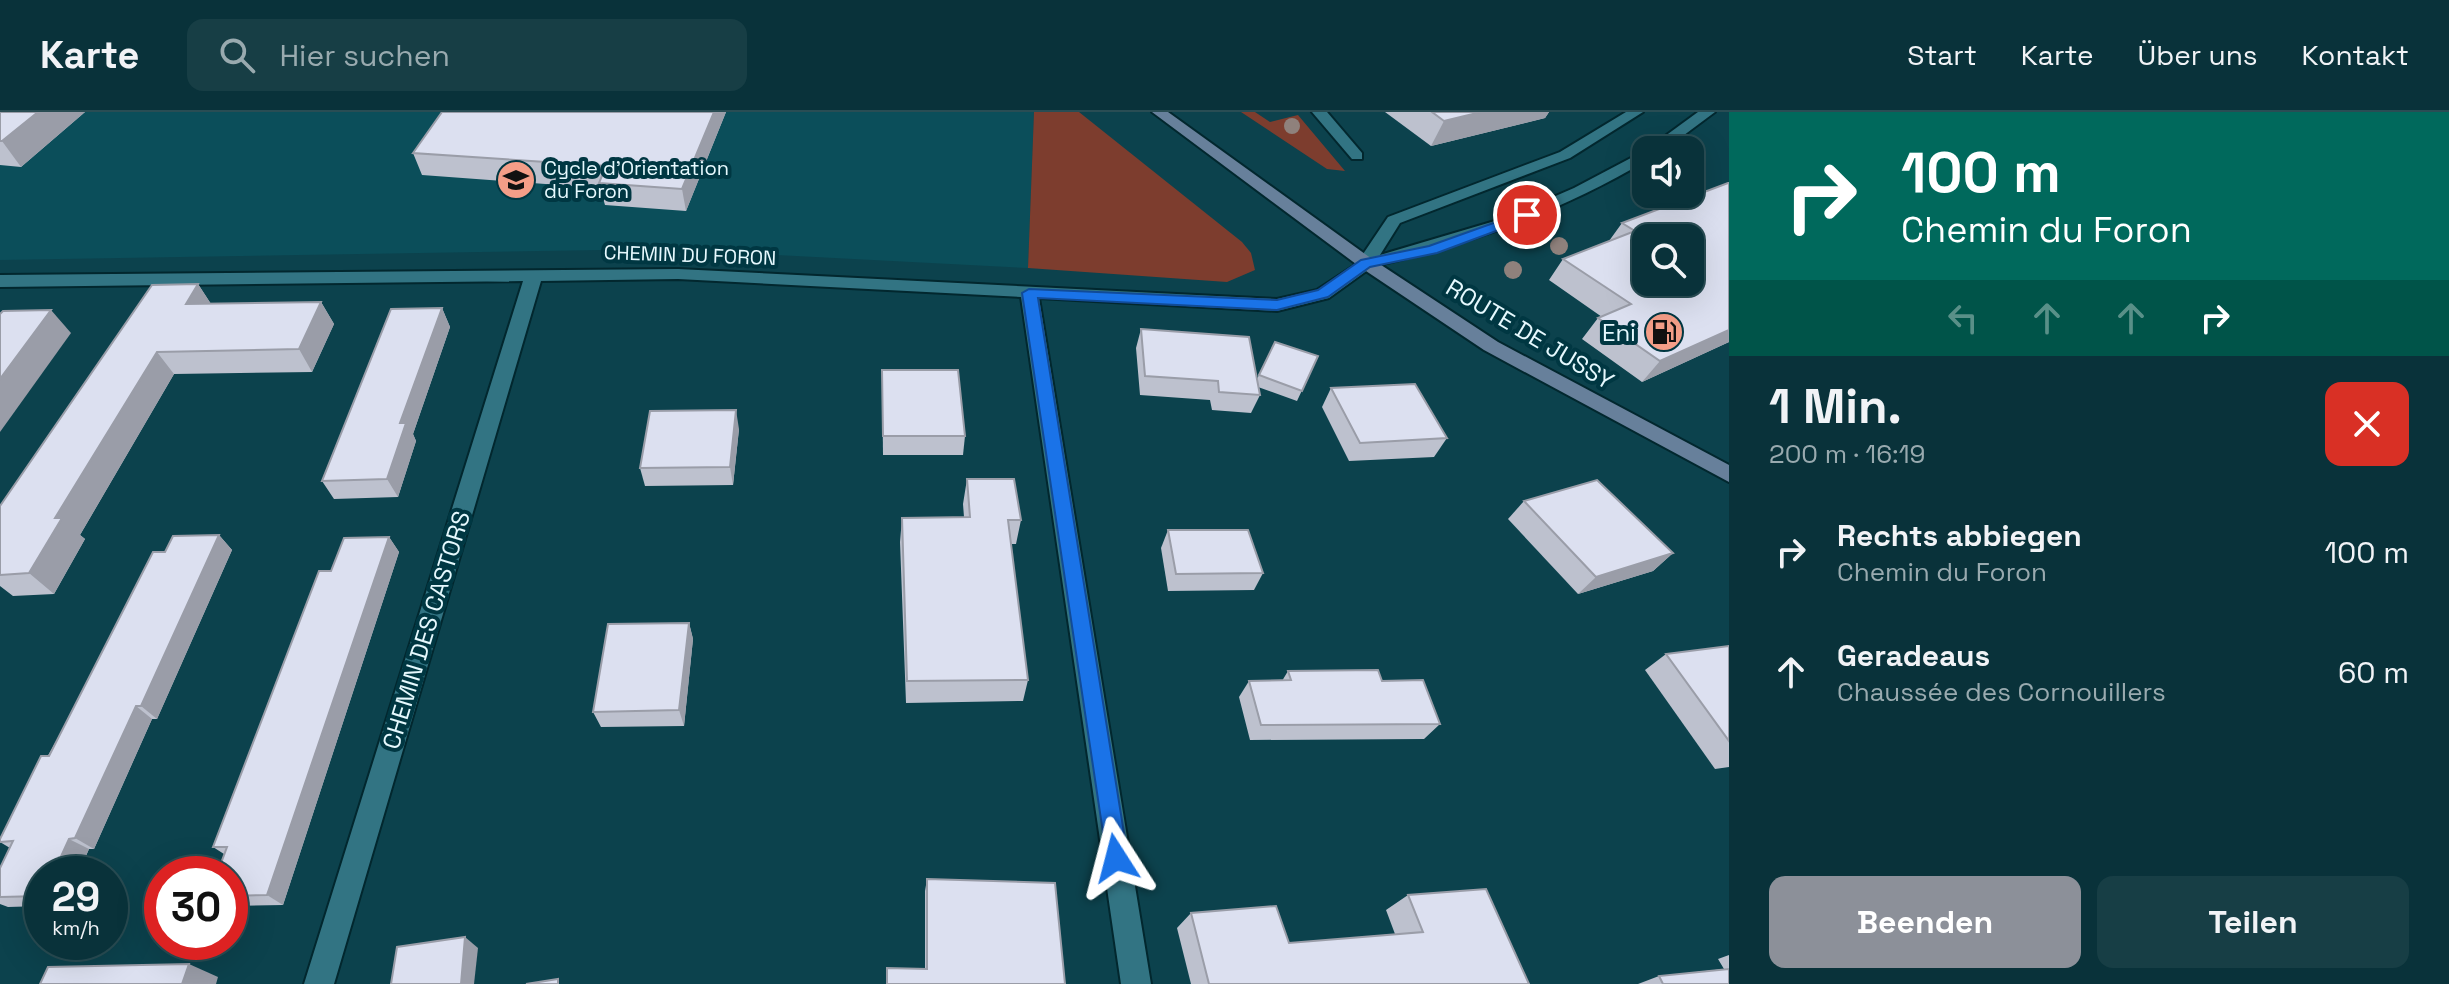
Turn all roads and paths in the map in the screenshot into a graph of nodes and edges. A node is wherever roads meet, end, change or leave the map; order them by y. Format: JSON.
{"nodes":[{"id":1,"x":1159,"y":112,"type":"edge"},
{"id":2,"x":1319,"y":112,"type":"edge"},
{"id":3,"x":1636,"y":112,"type":"edge"},
{"id":4,"x":1708,"y":112,"type":"edge"},
{"id":5,"x":1674,"y":136,"type":"edge"},
{"id":6,"x":1357,"y":156,"type":"dead end"},
{"id":7,"x":1632,"y":162,"type":"edge"},
{"id":8,"x":1366,"y":263,"type":"junction"},
{"id":9,"x":534,"y":275,"type":"junction"},
{"id":10,"x":3,"y":284,"type":"edge"},
{"id":11,"x":1029,"y":293,"type":"junction"},
{"id":12,"x":1729,"y":474,"type":"edge"},
{"id":13,"x":319,"y":984,"type":"edge"},
{"id":14,"x":1136,"y":984,"type":"edge"}],
"edges":[{"from":1,"to":8,"type":"main road","name":"ROUTE DE JUSSY"},
{"from":2,"to":6,"type":"street"},
{"from":3,"to":8,"type":"street"},
{"from":4,"to":5,"type":"street"},
{"from":7,"to":8,"type":"street"},
{"from":8,"to":11,"type":"street","name":"CHEMIN DU FORON"},
{"from":8,"to":12,"type":"main road","name":"ROUTE DE JUSSY"},
{"from":9,"to":10,"type":"street","name":"CHEMIN DU FORON"},
{"from":9,"to":11,"type":"street","name":"CHEMIN DU FORON"},
{"from":9,"to":13,"type":"street","name":"CHEMIN DES CASTORS"},
{"from":11,"to":14,"type":"street"}]}
